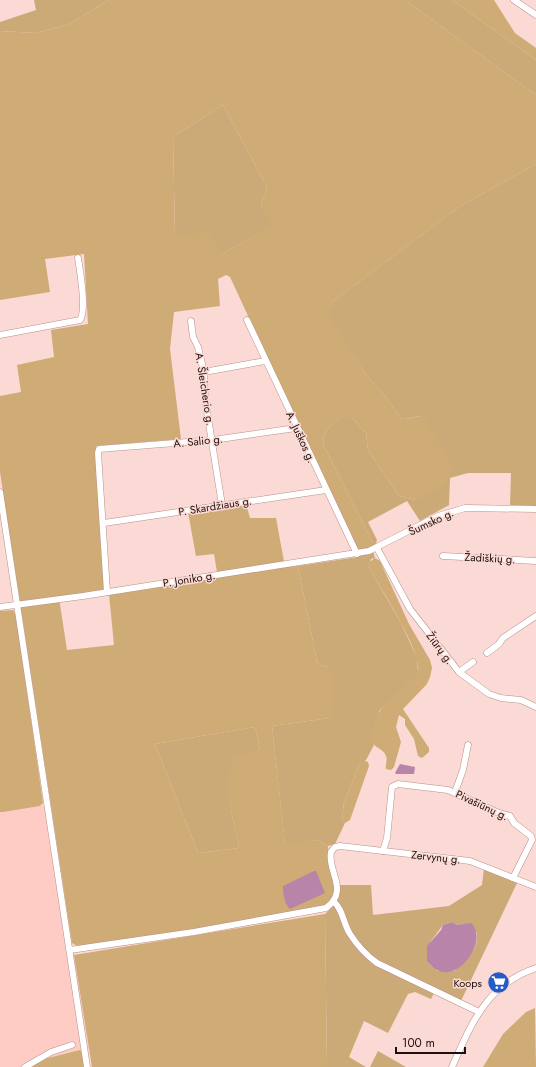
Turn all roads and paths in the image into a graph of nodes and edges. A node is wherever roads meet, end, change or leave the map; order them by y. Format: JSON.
{"nodes":[{"id":1,"x":514,"y":0,"type":"edge"},
{"id":2,"x":536,"y":15,"type":"edge"},
{"id":3,"x":78,"y":258,"type":"dead end"},
{"id":4,"x":247,"y":320,"type":"dead end"},
{"id":5,"x":191,"y":321,"type":"dead end"},
{"id":6,"x":0,"y":335,"type":"edge"},
{"id":7,"x":265,"y":361,"type":"junction"},
{"id":8,"x":204,"y":372,"type":"junction"},
{"id":9,"x":296,"y":428,"type":"junction"},
{"id":10,"x":213,"y":440,"type":"junction"},
{"id":11,"x":326,"y":490,"type":"junction"},
{"id":12,"x":0,"y":492,"type":"edge"},
{"id":13,"x":222,"y":505,"type":"junction"},
{"id":14,"x":536,"y":509,"type":"edge"},
{"id":15,"x":104,"y":523,"type":"junction"},
{"id":16,"x":8,"y":538,"type":"junction"},
{"id":17,"x":0,"y":539,"type":"edge"},
{"id":18,"x":377,"y":548,"type":"junction"},
{"id":19,"x":356,"y":554,"type":"junction"},
{"id":20,"x":443,"y":556,"type":"dead end"},
{"id":21,"x":536,"y":561,"type":"edge"},
{"id":22,"x":107,"y":592,"type":"junction"},
{"id":23,"x":17,"y":605,"type":"junction"},
{"id":24,"x":0,"y":607,"type":"edge"},
{"id":25,"x":536,"y":616,"type":"edge"},
{"id":26,"x":487,"y":654,"type":"dead end"},
{"id":27,"x":473,"y":662,"type":"dead end"},
{"id":28,"x":459,"y":672,"type":"junction"},
{"id":29,"x":536,"y":706,"type":"edge"},
{"id":30,"x":468,"y":744,"type":"dead end"},
{"id":31,"x":455,"y":792,"type":"junction"},
{"id":32,"x":383,"y":851,"type":"junction"},
{"id":33,"x":513,"y":878,"type":"junction"},
{"id":34,"x":536,"y":887,"type":"edge"},
{"id":35,"x":335,"y":898,"type":"junction"},
{"id":36,"x":70,"y":950,"type":"junction"},
{"id":37,"x":536,"y":968,"type":"edge"},
{"id":38,"x":479,"y":1012,"type":"junction"},
{"id":39,"x":72,"y":1045,"type":"dead end"},
{"id":40,"x":25,"y":1067,"type":"edge"},
{"id":41,"x":87,"y":1067,"type":"edge"},
{"id":42,"x":452,"y":1067,"type":"edge"}],
"edges":[{"from":1,"to":2,"type":"street"},
{"from":3,"to":6,"type":"street"},
{"from":4,"to":7,"type":"street","name":"A. Juškos g."},
{"from":5,"to":8,"type":"street","name":"A. Šleicherio g."},
{"from":7,"to":8,"type":"street"},
{"from":7,"to":9,"type":"street","name":"A. Juškos g."},
{"from":8,"to":10,"type":"street","name":"A. Šleicherio g."},
{"from":9,"to":10,"type":"street","name":"A. Salio g."},
{"from":9,"to":11,"type":"street","name":"A. Juškos g."},
{"from":10,"to":13,"type":"street","name":"A. Šleicherio g."},
{"from":10,"to":15,"type":"street","name":"A. Salio g."},
{"from":11,"to":13,"type":"street","name":"P. Skardžiaus g."},
{"from":11,"to":19,"type":"street","name":"A. Juškos g."},
{"from":12,"to":16,"type":"street"},
{"from":13,"to":15,"type":"street","name":"P. Skardžiaus g."},
{"from":14,"to":18,"type":"street","name":"Šumsko g."},
{"from":15,"to":22,"type":"street"},
{"from":16,"to":17,"type":"street"},
{"from":16,"to":23,"type":"street"},
{"from":18,"to":19,"type":"street","name":"P. Joniko g."},
{"from":18,"to":28,"type":"street","name":"Žiūrų g."},
{"from":19,"to":22,"type":"street","name":"P. Joniko g."},
{"from":20,"to":21,"type":"street","name":"Žadiškių g."},
{"from":22,"to":23,"type":"street","name":"P. Joniko g."},
{"from":23,"to":24,"type":"street","name":"P. Joniko g."},
{"from":23,"to":36,"type":"street"},
{"from":25,"to":26,"type":"street"},
{"from":27,"to":28,"type":"street"},
{"from":28,"to":29,"type":"street","name":"Žiūrų g."},
{"from":30,"to":31,"type":"street"},
{"from":31,"to":32,"type":"street","name":"Pivašiūnų g."},
{"from":31,"to":33,"type":"street","name":"Pivašiūnų g."},
{"from":32,"to":33,"type":"street","name":"Zervynų g."},
{"from":32,"to":35,"type":"street","name":"Zervynų g."},
{"from":33,"to":34,"type":"street","name":"Zervynų g."},
{"from":35,"to":36,"type":"street"},
{"from":35,"to":38,"type":"street"},
{"from":36,"to":41,"type":"street"},
{"from":37,"to":38,"type":"street"},
{"from":38,"to":42,"type":"street"},
{"from":39,"to":40,"type":"street"}]}
